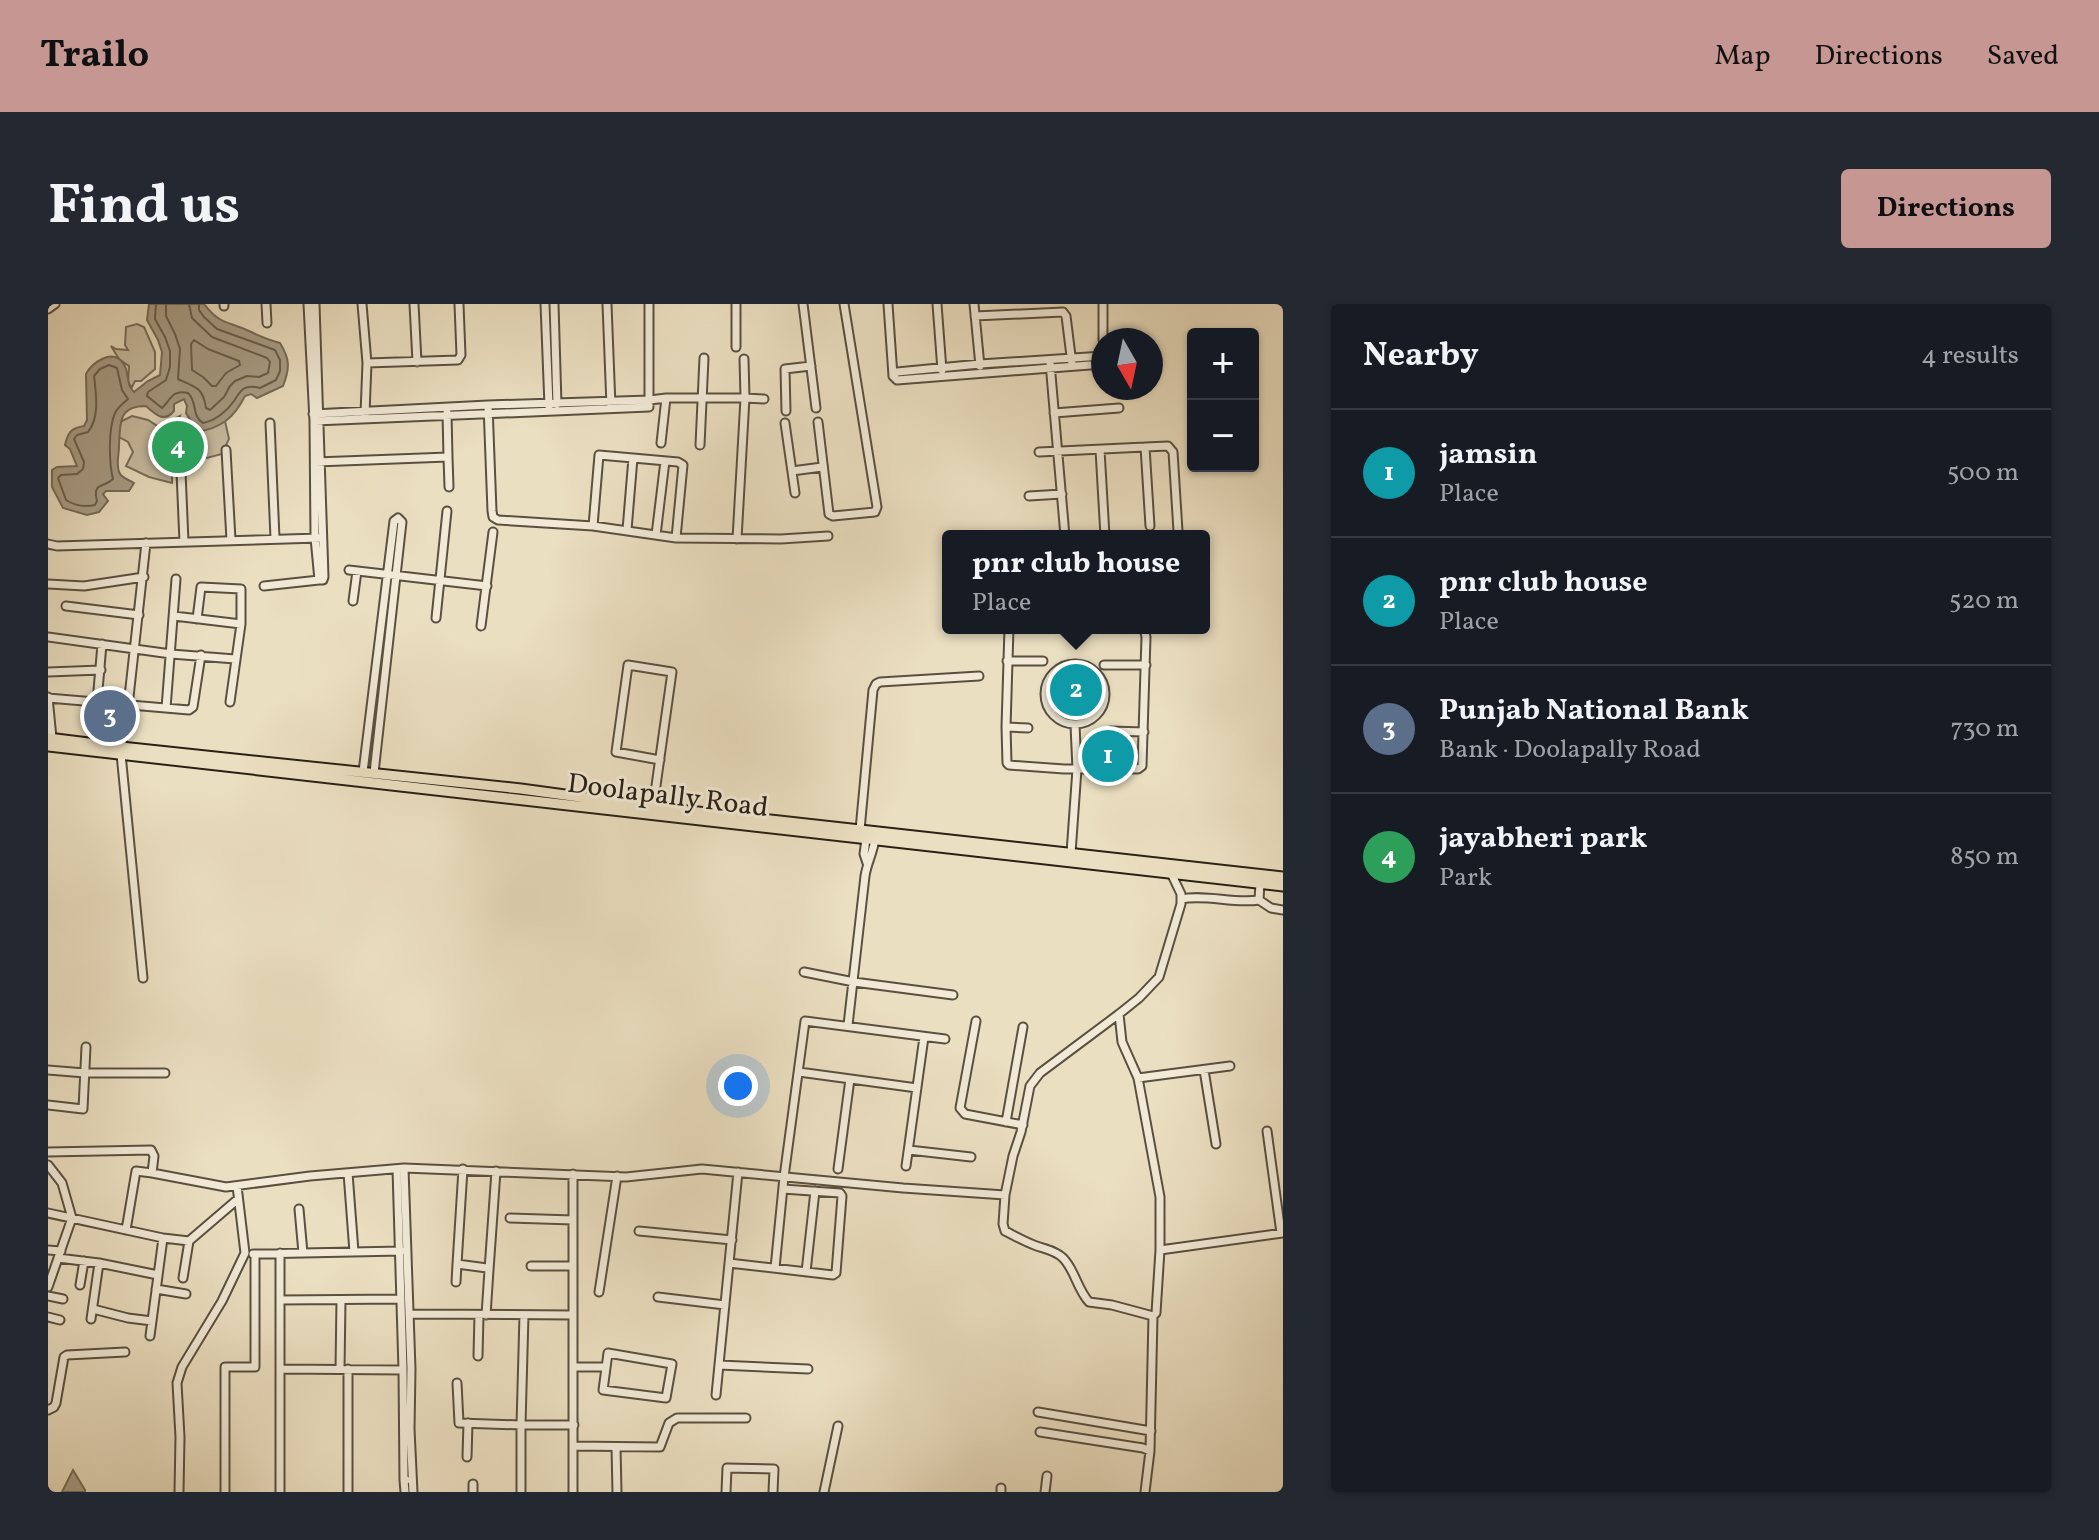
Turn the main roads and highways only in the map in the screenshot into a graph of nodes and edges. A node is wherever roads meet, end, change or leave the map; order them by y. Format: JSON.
{"nodes":[{"id":1,"x":49,"y":741,"type":"edge"},
{"id":2,"x":121,"y":751,"type":"junction"},
{"id":3,"x":440,"y":785,"type":"junction"},
{"id":4,"x":867,"y":836,"type":"junction"},
{"id":5,"x":1049,"y":855,"type":"junction"},
{"id":6,"x":1232,"y":876,"type":"junction"},
{"id":7,"x":1283,"y":877,"type":"edge"},
{"id":8,"x":1283,"y":886,"type":"edge"}],
"edges":[{"from":1,"to":2,"type":"main road","name":"Doolapally Road"},
{"from":2,"to":3,"type":"main road","name":"Doolapally Road"},
{"from":2,"to":3,"type":"main road","name":"Doolapally Road"},
{"from":3,"to":4,"type":"main road","name":"Doolapally Road"},
{"from":3,"to":4,"type":"main road","name":"Doolapally Road"},
{"from":4,"to":5,"type":"main road","name":"Doolapally Road"},
{"from":4,"to":5,"type":"main road"},
{"from":5,"to":6,"type":"main road","name":"Doolapally Road"},
{"from":5,"to":6,"type":"main road"},
{"from":6,"to":7,"type":"main road"},
{"from":6,"to":8,"type":"main road","name":"Doolapally Road"}]}
